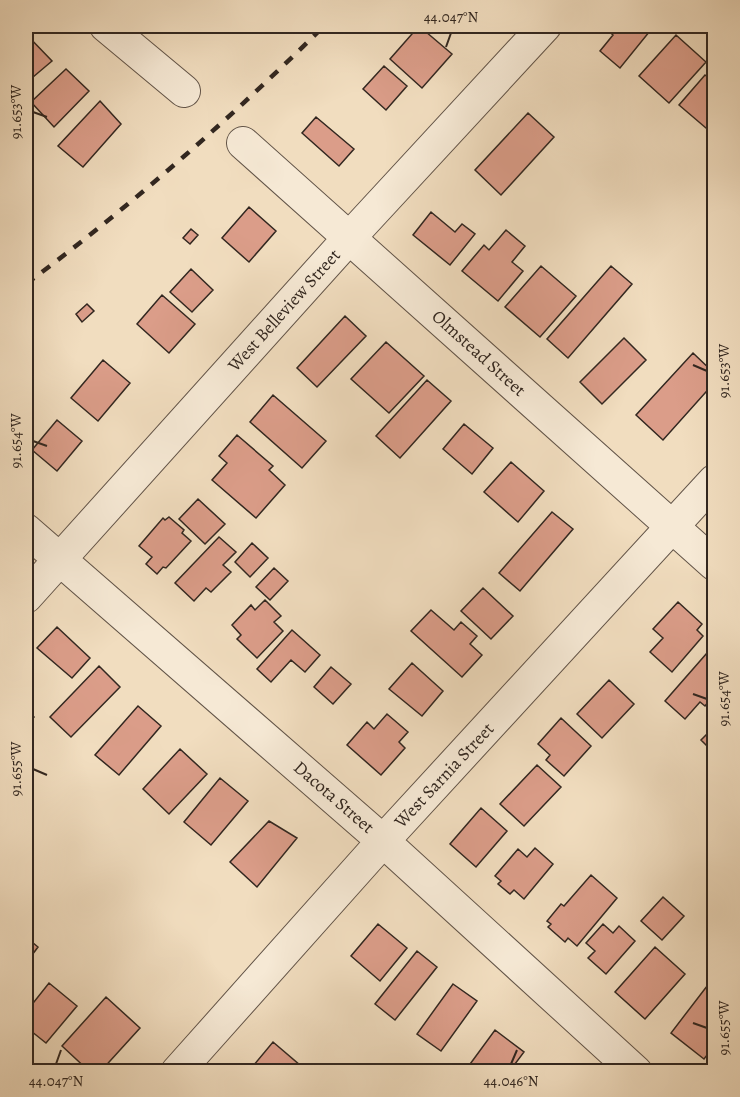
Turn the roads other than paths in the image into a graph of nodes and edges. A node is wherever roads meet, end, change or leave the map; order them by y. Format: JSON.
{"nodes":[{"id":1,"x":106,"y":26,"type":"edge"},
{"id":2,"x":545,"y":26,"type":"edge"},
{"id":3,"x":184,"y":91,"type":"dead end"},
{"id":4,"x":243,"y":143,"type":"dead end"},
{"id":5,"x":350,"y":237,"type":"junction"},
{"id":6,"x":714,"y":481,"type":"edge"},
{"id":7,"x":673,"y":527,"type":"junction"},
{"id":8,"x":26,"y":530,"type":"edge"},
{"id":9,"x":59,"y":560,"type":"junction"},
{"id":10,"x":714,"y":564,"type":"edge"},
{"id":11,"x":26,"y":597,"type":"edge"},
{"id":12,"x":383,"y":840,"type":"junction"},
{"id":13,"x":177,"y":1071,"type":"edge"},
{"id":14,"x":636,"y":1071,"type":"edge"}],
"edges":[{"from":1,"to":3,"type":"street"},
{"from":2,"to":5,"type":"street","name":"West Belleview Street"},
{"from":4,"to":5,"type":"street","name":"Olmstead Street"},
{"from":5,"to":7,"type":"street","name":"Olmstead Street"},
{"from":5,"to":9,"type":"street","name":"West Belleview Street"},
{"from":6,"to":7,"type":"street","name":"West Sarnia Street"},
{"from":7,"to":10,"type":"street","name":"Olmstead Street"},
{"from":7,"to":12,"type":"street","name":"West Sarnia Street"},
{"from":8,"to":9,"type":"street","name":"Dacota Street"},
{"from":9,"to":11,"type":"street","name":"West Belleview Street"},
{"from":9,"to":12,"type":"street","name":"Dacota Street"},
{"from":12,"to":13,"type":"street","name":"West Sarnia Street"},
{"from":12,"to":14,"type":"street","name":"Dacota Street"}]}
